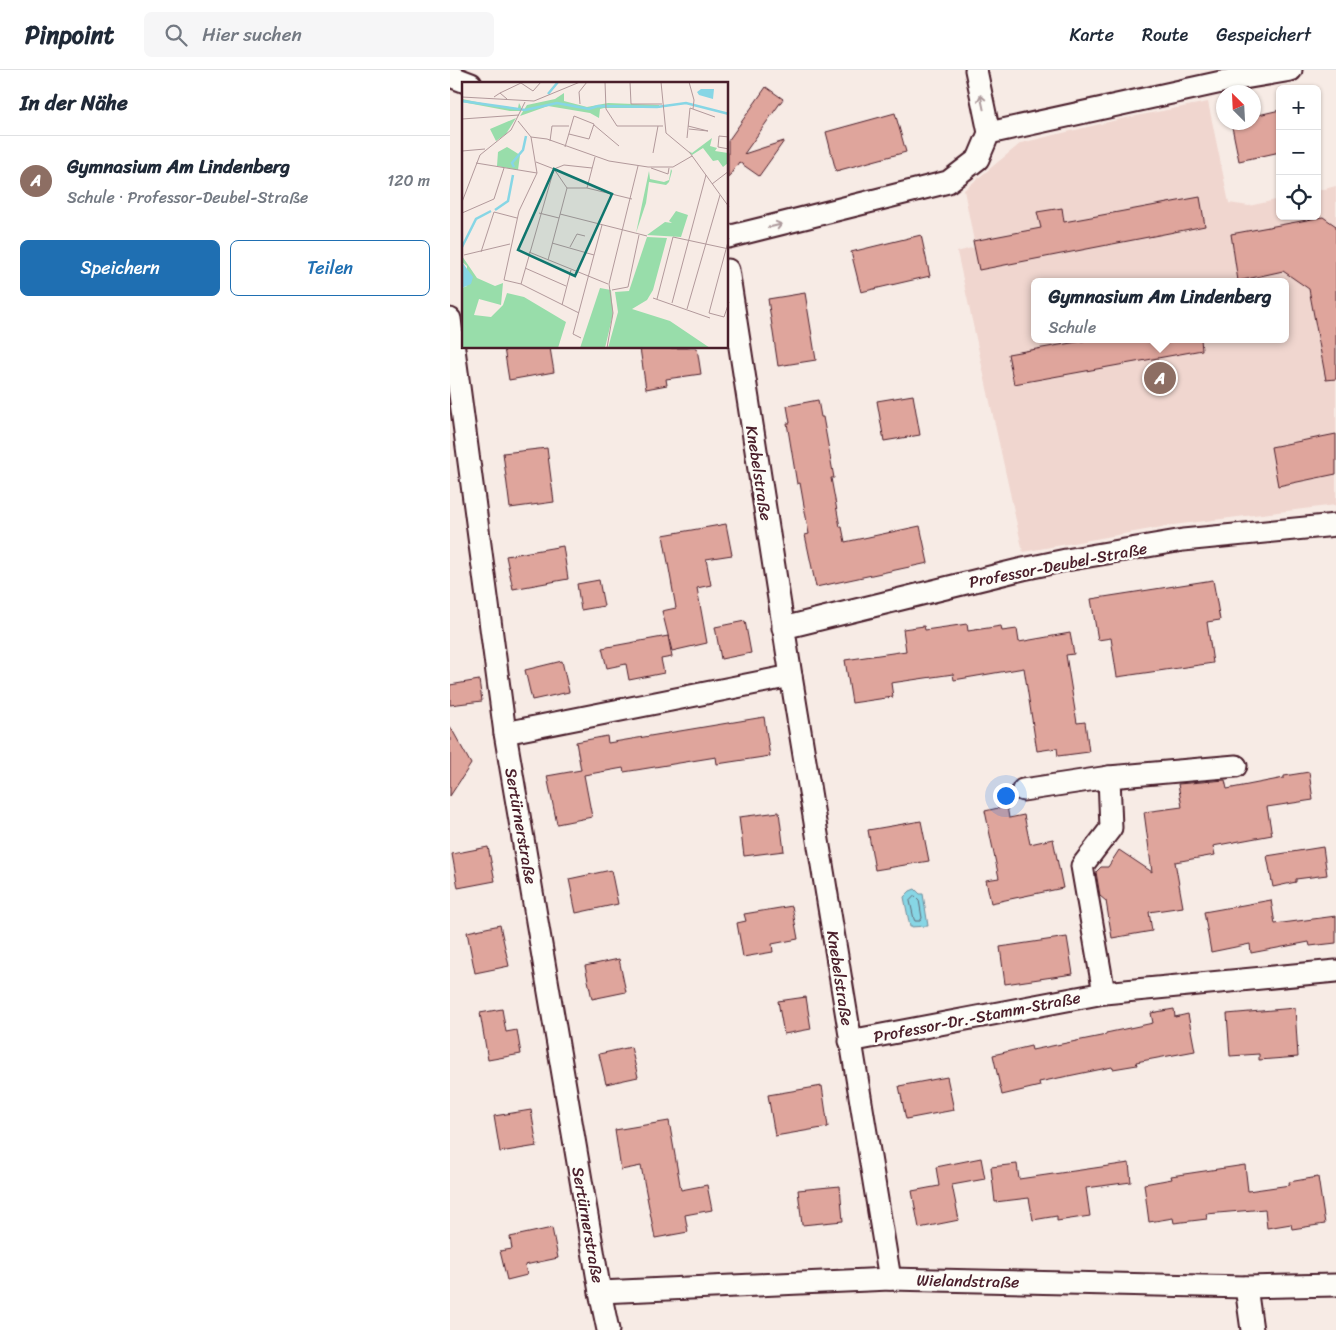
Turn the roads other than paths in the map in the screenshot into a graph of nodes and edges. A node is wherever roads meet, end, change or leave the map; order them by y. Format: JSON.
{"nodes":[{"id":1,"x":976,"y":70,"type":"edge"},
{"id":2,"x":1291,"y":70,"type":"edge"},
{"id":3,"x":450,"y":76,"type":"edge"},
{"id":4,"x":466,"y":82,"type":"edge"},
{"id":5,"x":989,"y":133,"type":"junction"},
{"id":6,"x":729,"y":238,"type":"edge"},
{"id":7,"x":729,"y":276,"type":"edge"},
{"id":8,"x":450,"y":319,"type":"edge"},
{"id":9,"x":1336,"y":524,"type":"edge"},
{"id":10,"x":784,"y":628,"type":"junction"},
{"id":11,"x":791,"y":676,"type":"junction"},
{"id":12,"x":505,"y":733,"type":"junction"},
{"id":13,"x":1236,"y":766,"type":"dead end"},
{"id":14,"x":1109,"y":777,"type":"junction"},
{"id":15,"x":1023,"y":790,"type":"dead end"},
{"id":16,"x":1336,"y":971,"type":"edge"},
{"id":17,"x":1104,"y":993,"type":"junction"},
{"id":18,"x":850,"y":1041,"type":"junction"},
{"id":19,"x":890,"y":1279,"type":"junction"},
{"id":20,"x":1336,"y":1285,"type":"edge"},
{"id":21,"x":1246,"y":1287,"type":"junction"},
{"id":22,"x":600,"y":1292,"type":"junction"},
{"id":23,"x":608,"y":1330,"type":"edge"},
{"id":24,"x":1252,"y":1330,"type":"edge"}],
"edges":[{"from":5,"to":1,"type":"street","one_way":true},
{"from":2,"to":5,"type":"street"},
{"from":3,"to":4,"type":"street"},
{"from":6,"to":5,"type":"street","one_way":true},
{"from":7,"to":10,"type":"street","name":"Knebelstraße"},
{"from":8,"to":12,"type":"street","name":"Sertürnerstraße"},
{"from":9,"to":10,"type":"street","name":"Professor-Deubel-Straße"},
{"from":10,"to":11,"type":"street","name":"Knebelstraße"},
{"from":11,"to":12,"type":"street"},
{"from":11,"to":18,"type":"street","name":"Knebelstraße"},
{"from":12,"to":22,"type":"street","name":"Sertürnerstraße"},
{"from":13,"to":14,"type":"street"},
{"from":14,"to":15,"type":"street"},
{"from":14,"to":17,"type":"street","name":"Professor-Dr.-Stamm-Straße"},
{"from":16,"to":17,"type":"street","name":"Professor-Dr.-Stamm-Straße"},
{"from":17,"to":18,"type":"street","name":"Professor-Dr.-Stamm-Straße"},
{"from":18,"to":19,"type":"street","name":"Knebelstraße"},
{"from":19,"to":21,"type":"street","name":"Wielandstraße"},
{"from":19,"to":22,"type":"street","name":"Wielandstraße"},
{"from":20,"to":21,"type":"street","name":"Wielandstraße"},
{"from":21,"to":24,"type":"street"},
{"from":22,"to":23,"type":"street","name":"Sertürnerstraße"}]}
